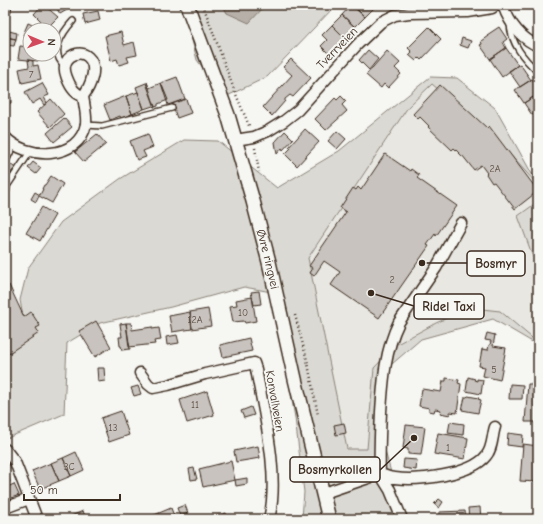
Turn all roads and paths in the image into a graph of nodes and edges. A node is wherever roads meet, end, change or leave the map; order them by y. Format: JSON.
{"nodes":[{"id":1,"x":6,"y":5,"type":"edge"},
{"id":2,"x":187,"y":5,"type":"edge"},
{"id":3,"x":496,"y":5,"type":"edge"},
{"id":4,"x":503,"y":5,"type":"edge"},
{"id":5,"x":5,"y":10,"type":"edge"},
{"id":6,"x":73,"y":21,"type":"dead end"},
{"id":7,"x":510,"y":21,"type":"junction"},
{"id":8,"x":538,"y":46,"type":"edge"},
{"id":9,"x":65,"y":66,"type":"junction"},
{"id":10,"x":538,"y":72,"type":"edge"},
{"id":11,"x":82,"y":96,"type":"junction"},
{"id":12,"x":172,"y":108,"type":"dead end"},
{"id":13,"x":86,"y":125,"type":"junction"},
{"id":14,"x":5,"y":137,"type":"edge"},
{"id":15,"x":234,"y":140,"type":"junction"},
{"id":16,"x":14,"y":145,"type":"junction"},
{"id":17,"x":30,"y":152,"type":"junction"},
{"id":18,"x":5,"y":164,"type":"edge"},
{"id":19,"x":6,"y":188,"type":"edge"},
{"id":20,"x":5,"y":198,"type":"edge"},
{"id":21,"x":461,"y":223,"type":"dead end"},
{"id":22,"x":140,"y":373,"type":"dead end"},
{"id":23,"x":495,"y":427,"type":"dead end"},
{"id":24,"x":5,"y":449,"type":"edge"},
{"id":25,"x":380,"y":474,"type":"junction"},
{"id":26,"x":324,"y":493,"type":"junction"},
{"id":27,"x":28,"y":499,"type":"junction"},
{"id":28,"x":5,"y":508,"type":"edge"},
{"id":29,"x":37,"y":519,"type":"edge"},
{"id":30,"x":269,"y":519,"type":"edge"},
{"id":31,"x":329,"y":519,"type":"edge"},
{"id":32,"x":402,"y":519,"type":"edge"}],
"edges":[{"from":1,"to":5,"type":"street"},
{"from":2,"to":15,"type":"street","name":"Øvre ringvei"},
{"from":3,"to":15,"type":"street","name":"Tverrveien"},
{"from":4,"to":7,"type":"street"},
{"from":6,"to":9,"type":"lane"},
{"from":7,"to":8,"type":"street"},
{"from":7,"to":10,"type":"lane"},
{"from":9,"to":11,"type":"street"},
{"from":9,"to":11,"type":"street"},
{"from":11,"to":13,"type":"street"},
{"from":12,"to":13,"type":"lane"},
{"from":13,"to":17,"type":"street"},
{"from":14,"to":16,"type":"street"},
{"from":15,"to":26,"type":"street","name":"Øvre ringvei"},
{"from":16,"to":17,"type":"street"},
{"from":16,"to":18,"type":"lane"},
{"from":17,"to":19,"type":"lane"},
{"from":19,"to":20,"type":"lane"},
{"from":21,"to":25,"type":"street"},
{"from":22,"to":30,"type":"street","name":"Konvallveien"},
{"from":23,"to":25,"type":"street"},
{"from":24,"to":27,"type":"street"},
{"from":25,"to":26,"type":"street"},
{"from":25,"to":32,"type":"street"},
{"from":26,"to":31,"type":"street","name":"Øvre ringvei"},
{"from":27,"to":28,"type":"street"},
{"from":27,"to":29,"type":"street"}]}
